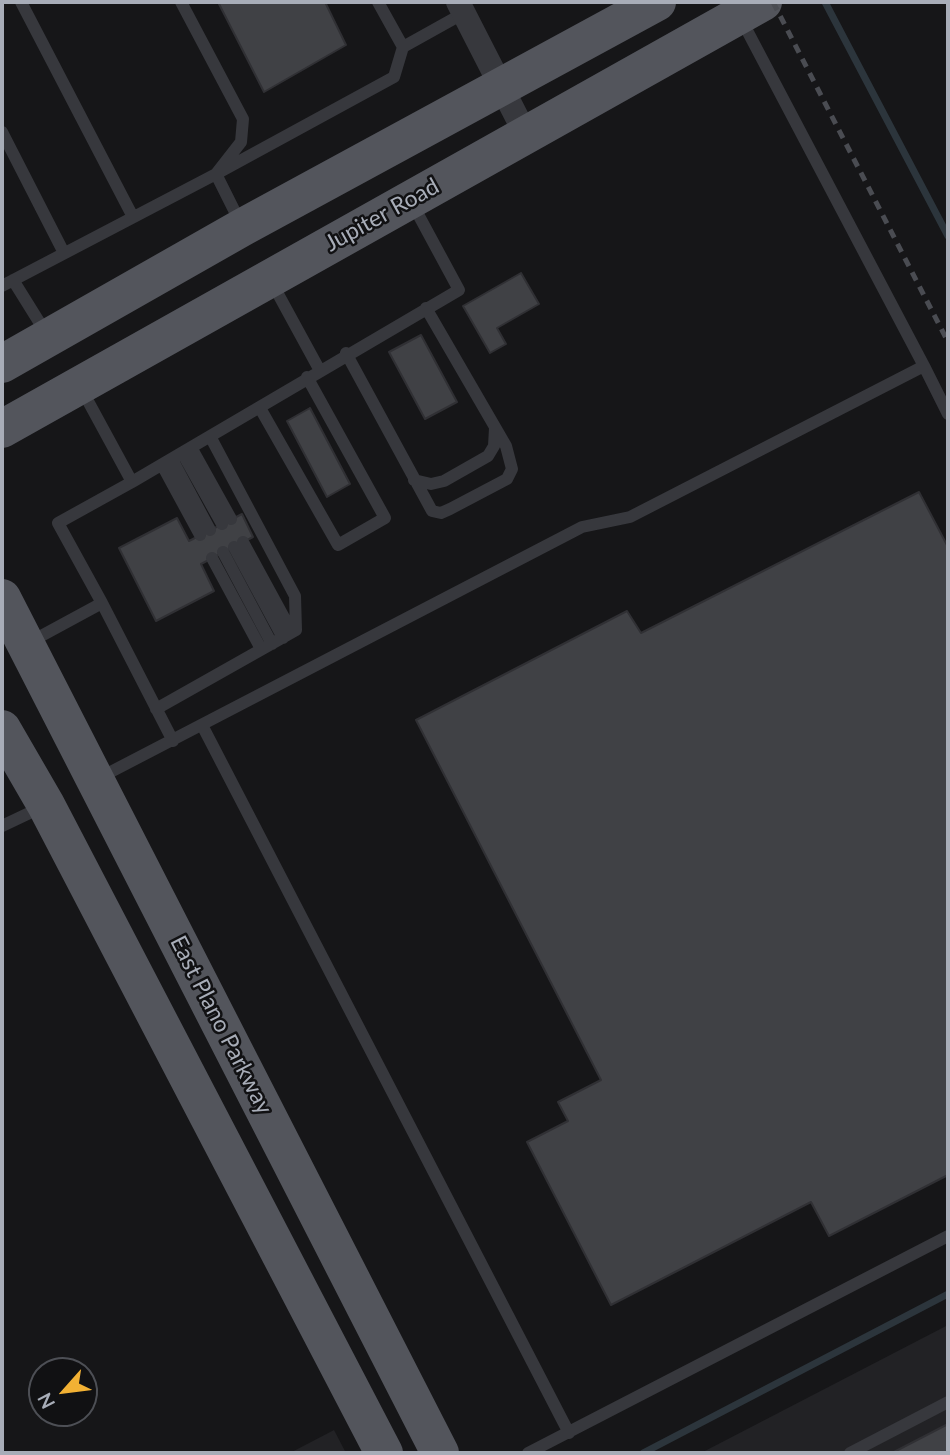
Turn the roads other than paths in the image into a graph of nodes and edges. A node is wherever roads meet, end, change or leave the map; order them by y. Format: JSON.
{"nodes":[{"id":1,"x":21,"y":2,"type":"edge"},
{"id":2,"x":181,"y":2,"type":"edge"},
{"id":3,"x":378,"y":2,"type":"edge"},
{"id":4,"x":657,"y":2,"type":"edge"},
{"id":5,"x":461,"y":7,"type":"edge"},
{"id":6,"x":751,"y":9,"type":"edge"},
{"id":7,"x":403,"y":47,"type":"junction"},
{"id":8,"x":501,"y":88,"type":"junction"},
{"id":9,"x":2,"y":132,"type":"edge"},
{"id":10,"x":526,"y":135,"type":"junction"},
{"id":11,"x":216,"y":174,"type":"junction"},
{"id":12,"x":411,"y":200,"type":"junction"},
{"id":13,"x":133,"y":217,"type":"junction"},
{"id":14,"x":243,"y":227,"type":"junction"},
{"id":15,"x":64,"y":253,"type":"junction"},
{"id":16,"x":269,"y":278,"type":"junction"},
{"id":17,"x":7,"y":283,"type":"edge"},
{"id":18,"x":426,"y":308,"type":"junction"},
{"id":19,"x":48,"y":337,"type":"junction"},
{"id":20,"x":346,"y":353,"type":"junction"},
{"id":21,"x":2,"y":364,"type":"edge"},
{"id":22,"x":924,"y":366,"type":"junction"},
{"id":23,"x":319,"y":369,"type":"junction"},
{"id":24,"x":307,"y":377,"type":"junction"},
{"id":25,"x":79,"y":384,"type":"junction"},
{"id":26,"x":260,"y":408,"type":"junction"},
{"id":27,"x":948,"y":414,"type":"edge"},
{"id":28,"x":495,"y":425,"type":"junction"},
{"id":29,"x":2,"y":429,"type":"edge"},
{"id":30,"x":211,"y":438,"type":"junction"},
{"id":31,"x":177,"y":457,"type":"junction"},
{"id":32,"x":414,"y":480,"type":"junction"},
{"id":33,"x":132,"y":482,"type":"junction"},
{"id":34,"x":2,"y":598,"type":"edge"},
{"id":35,"x":102,"y":603,"type":"junction"},
{"id":36,"x":277,"y":641,"type":"junction"},
{"id":37,"x":27,"y":644,"type":"junction"},
{"id":38,"x":156,"y":709,"type":"junction"},
{"id":39,"x":203,"y":727,"type":"junction"},
{"id":40,"x":2,"y":729,"type":"edge"},
{"id":41,"x":173,"y":741,"type":"junction"},
{"id":42,"x":96,"y":779,"type":"junction"},
{"id":43,"x":46,"y":805,"type":"junction"},
{"id":44,"x":2,"y":826,"type":"edge"},
{"id":45,"x":948,"y":1236,"type":"edge"},
{"id":46,"x":948,"y":1402,"type":"edge"},
{"id":47,"x":569,"y":1433,"type":"junction"},
{"id":48,"x":384,"y":1453,"type":"edge"},
{"id":49,"x":440,"y":1453,"type":"edge"},
{"id":50,"x":528,"y":1453,"type":"edge"},
{"id":51,"x":850,"y":1453,"type":"edge"}],
"edges":[{"from":1,"to":13,"type":"lane"},
{"from":2,"to":11,"type":"lane"},
{"from":3,"to":7,"type":"lane"},
{"from":4,"to":8,"type":"main road"},
{"from":5,"to":7,"type":"lane"},
{"from":5,"to":8,"type":"street"},
{"from":6,"to":10,"type":"main road","name":"Jupiter Road"},
{"from":6,"to":22,"type":"lane"},
{"from":7,"to":11,"type":"lane"},
{"from":8,"to":10,"type":"street"},
{"from":8,"to":14,"type":"main road"},
{"from":9,"to":15,"type":"lane"},
{"from":10,"to":12,"type":"main road","name":"Jupiter Road"},
{"from":11,"to":13,"type":"lane"},
{"from":11,"to":14,"type":"lane"},
{"from":12,"to":16,"type":"main road","name":"Jupiter Road"},
{"from":12,"to":18,"type":"lane"},
{"from":13,"to":15,"type":"lane"},
{"from":14,"to":16,"type":"main road"},
{"from":14,"to":19,"type":"main road"},
{"from":15,"to":17,"type":"lane"},
{"from":16,"to":23,"type":"lane"},
{"from":16,"to":25,"type":"main road","name":"Jupiter Road"},
{"from":17,"to":19,"type":"lane"},
{"from":18,"to":20,"type":"lane"},
{"from":18,"to":28,"type":"lane"},
{"from":19,"to":21,"type":"main road"},
{"from":20,"to":23,"type":"lane"},
{"from":20,"to":32,"type":"lane"},
{"from":22,"to":27,"type":"lane"},
{"from":22,"to":39,"type":"lane"},
{"from":23,"to":24,"type":"lane"},
{"from":24,"to":26,"type":"lane"},
{"from":24,"to":26,"type":"lane"},
{"from":25,"to":29,"type":"main road","name":"Jupiter Road"},
{"from":25,"to":33,"type":"lane"},
{"from":26,"to":30,"type":"lane"},
{"from":28,"to":32,"type":"lane"},
{"from":28,"to":32,"type":"lane"},
{"from":30,"to":31,"type":"lane"},
{"from":30,"to":36,"type":"lane"},
{"from":31,"to":31,"type":"lane"},
{"from":31,"to":33,"type":"lane"},
{"from":33,"to":35,"type":"lane"},
{"from":34,"to":37,"type":"main road","name":"East Plano Parkway"},
{"from":35,"to":37,"type":"lane"},
{"from":35,"to":38,"type":"lane"},
{"from":36,"to":36,"type":"lane"},
{"from":36,"to":38,"type":"lane"},
{"from":37,"to":42,"type":"main road","name":"East Plano Parkway"},
{"from":38,"to":41,"type":"lane"},
{"from":39,"to":41,"type":"lane"},
{"from":39,"to":47,"type":"lane"},
{"from":40,"to":43,"type":"main road"},
{"from":41,"to":42,"type":"lane"},
{"from":42,"to":43,"type":"main road"},
{"from":42,"to":49,"type":"main road","name":"East Plano Parkway"},
{"from":43,"to":44,"type":"lane"},
{"from":43,"to":48,"type":"main road"},
{"from":45,"to":47,"type":"lane"},
{"from":46,"to":51,"type":"lane"},
{"from":47,"to":50,"type":"lane"}]}
